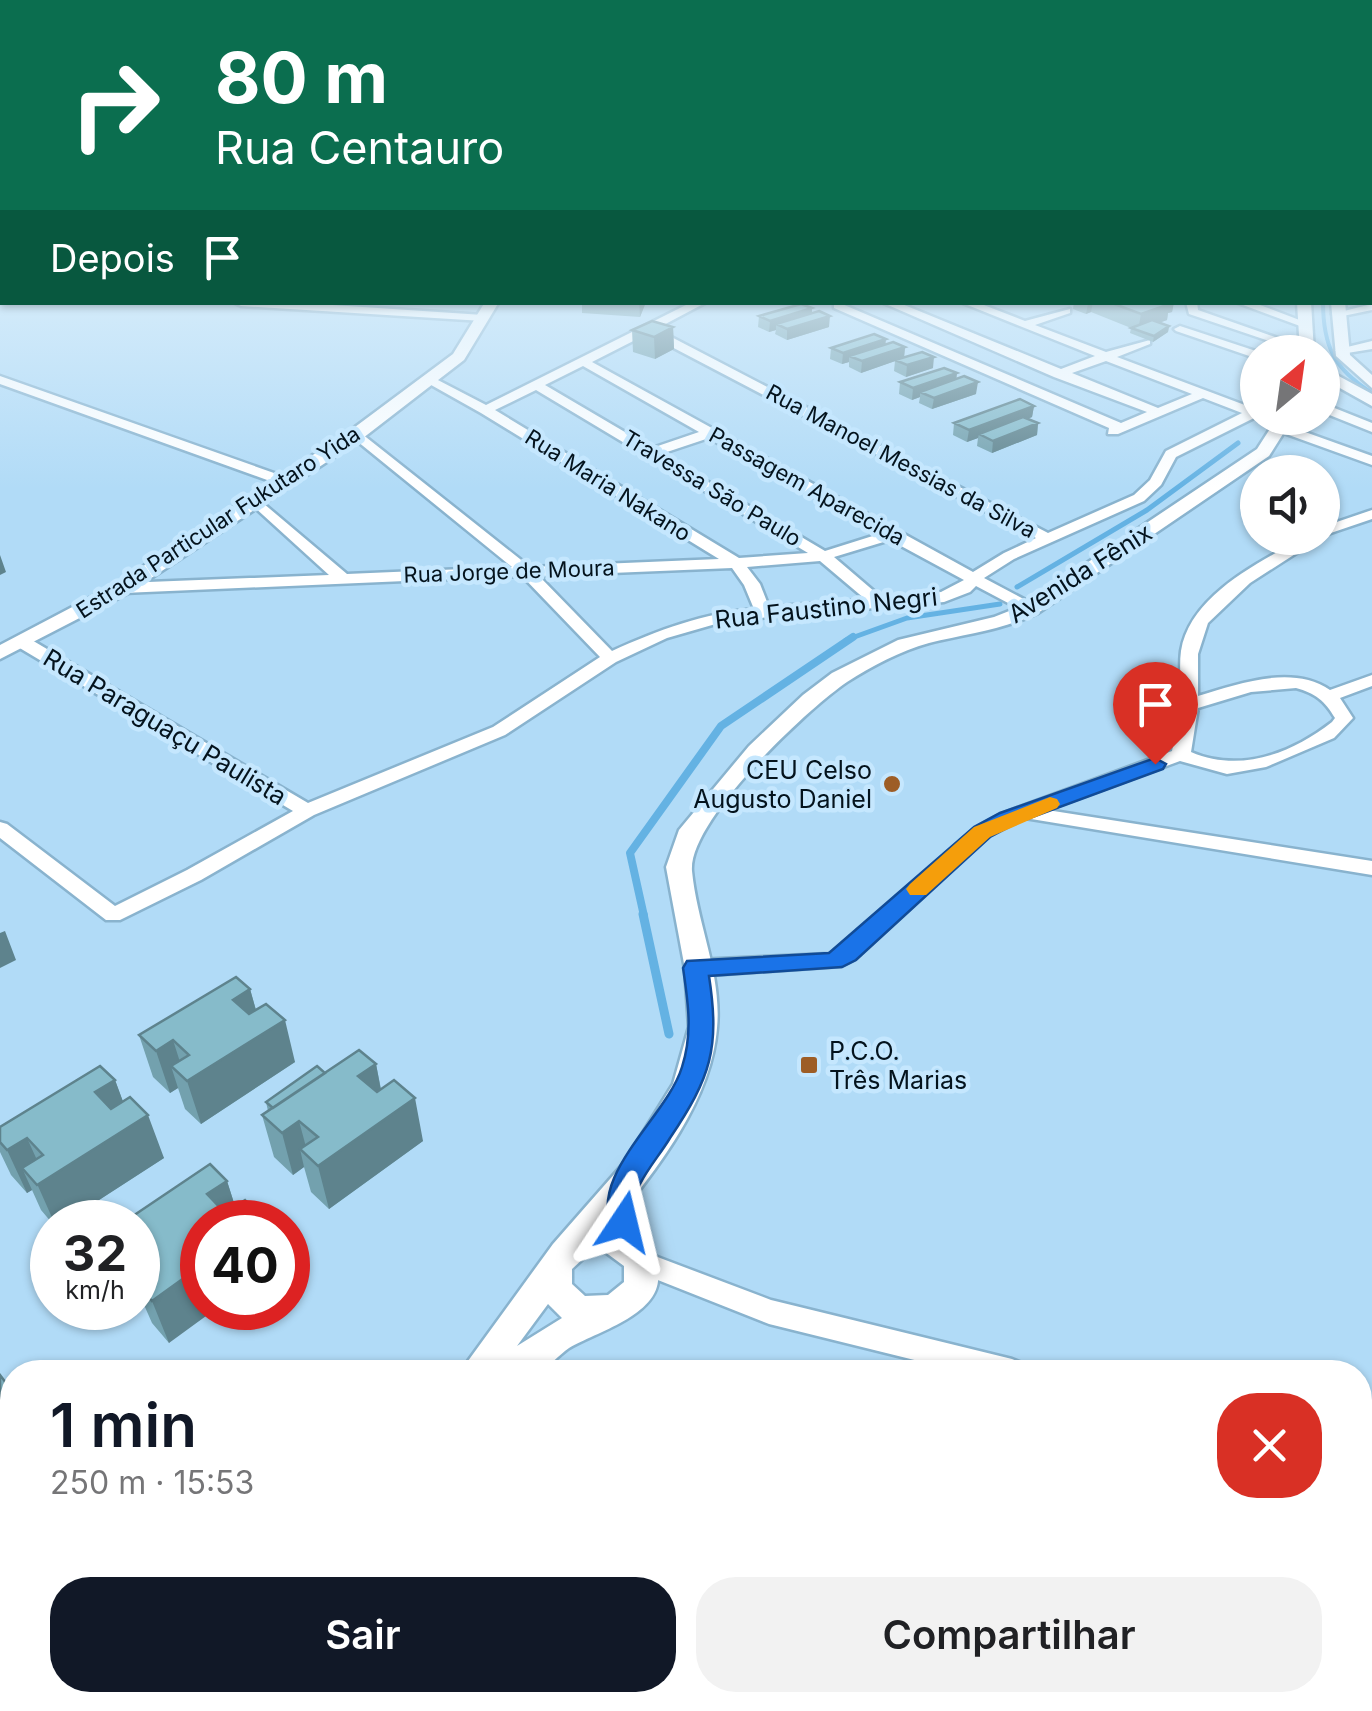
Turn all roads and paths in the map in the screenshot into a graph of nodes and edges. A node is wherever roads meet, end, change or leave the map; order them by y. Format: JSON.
{"nodes":[{"id":1,"x":476,"y":330,"type":"edge"},
{"id":2,"x":646,"y":330,"type":"edge"},
{"id":3,"x":650,"y":330,"type":"edge"},
{"id":4,"x":893,"y":330,"type":"edge"},
{"id":5,"x":956,"y":330,"type":"edge"},
{"id":6,"x":995,"y":330,"type":"edge"},
{"id":7,"x":1037,"y":330,"type":"edge"},
{"id":8,"x":1182,"y":330,"type":"edge"},
{"id":9,"x":1340,"y":330,"type":"edge"},
{"id":10,"x":972,"y":336,"type":"junction"},
{"id":11,"x":1146,"y":342,"type":"edge"},
{"id":12,"x":1372,"y":345,"type":"edge"},
{"id":13,"x":933,"y":349,"type":"junction"},
{"id":14,"x":1240,"y":350,"type":"edge"},
{"id":15,"x":1342,"y":350,"type":"junction"},
{"id":16,"x":919,"y":354,"type":"edge"},
{"id":17,"x":1106,"y":357,"type":"junction"},
{"id":18,"x":584,"y":362,"type":"junction"},
{"id":19,"x":1063,"y":372,"type":"junction"},
{"id":20,"x":0,"y":380,"type":"edge"},
{"id":21,"x":430,"y":381,"type":"junction"},
{"id":22,"x":1372,"y":383,"type":"edge"},
{"id":23,"x":1340,"y":384,"type":"edge"},
{"id":24,"x":536,"y":385,"type":"junction"},
{"id":25,"x":1340,"y":388,"type":"edge"},
{"id":26,"x":1346,"y":388,"type":"junction"},
{"id":27,"x":1018,"y":389,"type":"junction"},
{"id":28,"x":1202,"y":394,"type":"junction"},
{"id":29,"x":1372,"y":401,"type":"edge"},
{"id":30,"x":1240,"y":407,"type":"edge"},
{"id":31,"x":486,"y":410,"type":"junction"},
{"id":32,"x":1158,"y":412,"type":"junction"},
{"id":33,"x":1340,"y":415,"type":"edge"},
{"id":34,"x":1240,"y":426,"type":"edge"},
{"id":35,"x":1122,"y":428,"type":"junction"},
{"id":36,"x":1372,"y":428,"type":"edge"},
{"id":37,"x":712,"y":432,"type":"junction"},
{"id":38,"x":357,"y":434,"type":"junction"},
{"id":39,"x":1106,"y":434,"type":"dead end"},
{"id":40,"x":1264,"y":435,"type":"edge"},
{"id":41,"x":1311,"y":435,"type":"edge"},
{"id":42,"x":654,"y":452,"type":"junction"},
{"id":43,"x":1372,"y":461,"type":"edge"},
{"id":44,"x":286,"y":482,"type":"junction"},
{"id":45,"x":257,"y":502,"type":"junction"},
{"id":46,"x":1372,"y":514,"type":"edge"},
{"id":47,"x":1340,"y":526,"type":"edge"},
{"id":48,"x":890,"y":534,"type":"junction"},
{"id":49,"x":1047,"y":538,"type":"junction"},
{"id":50,"x":1287,"y":555,"type":"edge"},
{"id":51,"x":823,"y":556,"type":"junction"},
{"id":52,"x":736,"y":563,"type":"junction"},
{"id":53,"x":526,"y":571,"type":"junction"},
{"id":54,"x":342,"y":578,"type":"junction"},
{"id":55,"x":976,"y":579,"type":"junction"},
{"id":56,"x":123,"y":588,"type":"junction"},
{"id":57,"x":879,"y":603,"type":"junction"},
{"id":58,"x":1031,"y":608,"type":"junction"},
{"id":59,"x":763,"y":612,"type":"junction"},
{"id":60,"x":24,"y":643,"type":"junction"},
{"id":61,"x":0,"y":652,"type":"edge"},
{"id":62,"x":610,"y":658,"type":"junction"},
{"id":63,"x":1372,"y":680,"type":"edge"},
{"id":64,"x":1328,"y":697,"type":"junction"},
{"id":65,"x":1189,"y":705,"type":"junction"},
{"id":66,"x":1181,"y":754,"type":"junction"},
{"id":67,"x":1059,"y":800,"type":"junction"},
{"id":68,"x":307,"y":811,"type":"junction"},
{"id":69,"x":1024,"y":813,"type":"junction"},
{"id":70,"x":1100,"y":824,"type":"junction"},
{"id":71,"x":0,"y":828,"type":"edge"},
{"id":72,"x":1372,"y":868,"type":"edge"},
{"id":73,"x":696,"y":968,"type":"junction"},
{"id":74,"x":623,"y":1186,"type":"junction"},
{"id":75,"x":634,"y":1253,"type":"junction"},
{"id":76,"x":565,"y":1256,"type":"junction"},
{"id":77,"x":605,"y":1312,"type":"junction"},
{"id":78,"x":486,"y":1360,"type":"edge"},
{"id":79,"x":526,"y":1360,"type":"edge"},
{"id":80,"x":961,"y":1360,"type":"edge"}],
"edges":[{"from":1,"to":21,"type":"street","name":"Estrada Particular Fukutaro Yida"},
{"from":2,"to":18,"type":"street"},
{"from":3,"to":49,"type":"street","name":"Rua Manoel Messias da Silva"},
{"from":4,"to":13,"type":"street"},
{"from":5,"to":10,"type":"street"},
{"from":6,"to":10,"type":"street"},
{"from":7,"to":17,"type":"street"},
{"from":8,"to":14,"type":"street"},
{"from":9,"to":15,"type":"street"},
{"from":10,"to":13,"type":"street"},
{"from":10,"to":19,"type":"street"},
{"from":11,"to":17,"type":"street"},
{"from":12,"to":15,"type":"street"},
{"from":13,"to":16,"type":"street"},
{"from":13,"to":27,"type":"street"},
{"from":15,"to":22,"type":"street"},
{"from":17,"to":19,"type":"street"},
{"from":17,"to":28,"type":"street"},
{"from":18,"to":24,"type":"street"},
{"from":18,"to":37,"type":"street","name":"Passagem Aparecida"},
{"from":19,"to":27,"type":"street"},
{"from":19,"to":32,"type":"street"},
{"from":20,"to":44,"type":"street"},
{"from":21,"to":31,"type":"street","name":"Rua Maria Nakano"},
{"from":21,"to":38,"type":"street","name":"Estrada Particular Fukutaro Yida"},
{"from":23,"to":26,"type":"street"},
{"from":24,"to":31,"type":"street"},
{"from":24,"to":42,"type":"street","name":"Travessa São Paulo"},
{"from":25,"to":26,"type":"street"},
{"from":26,"to":29,"type":"street"},
{"from":27,"to":35,"type":"street"},
{"from":28,"to":30,"type":"street"},
{"from":28,"to":32,"type":"street"},
{"from":31,"to":52,"type":"street","name":"Rua Maria Nakano"},
{"from":32,"to":35,"type":"street"},
{"from":33,"to":36,"type":"street"},
{"from":34,"to":49,"type":"street","name":"Rua Faustino Negri"},
{"from":35,"to":39,"type":"street"},
{"from":37,"to":42,"type":"street"},
{"from":37,"to":48,"type":"street","name":"Passagem Aparecida"},
{"from":38,"to":44,"type":"street","name":"Estrada Particular Fukutaro Yida"},
{"from":38,"to":53,"type":"street"},
{"from":40,"to":58,"type":"street","name":"Avenida Fênix"},
{"from":41,"to":43,"type":"street"},
{"from":42,"to":51,"type":"street","name":"Travessa São Paulo"},
{"from":44,"to":45,"type":"street","name":"Estrada Particular Fukutaro Yida"},
{"from":45,"to":54,"type":"street"},
{"from":45,"to":56,"type":"street","name":"Estrada Particular Fukutaro Yida"},
{"from":46,"to":47,"type":"street"},
{"from":48,"to":51,"type":"street","name":"Rua Jorge de Moura"},
{"from":48,"to":55,"type":"street","name":"Passagem Aparecida"},
{"from":49,"to":55,"type":"street","name":"Rua Faustino Negri"},
{"from":50,"to":65,"type":"street"},
{"from":51,"to":52,"type":"street","name":"Rua Jorge de Moura"},
{"from":51,"to":57,"type":"street","name":"Travessa São Paulo"},
{"from":52,"to":53,"type":"street","name":"Rua Jorge de Moura"},
{"from":52,"to":59,"type":"street","name":"Rua Maria Nakano"},
{"from":53,"to":54,"type":"street","name":"Rua Jorge de Moura"},
{"from":53,"to":62,"type":"street"},
{"from":54,"to":56,"type":"street","name":"Rua Jorge de Moura"},
{"from":55,"to":57,"type":"street","name":"Rua Faustino Negri"},
{"from":55,"to":58,"type":"street","name":"Passagem Aparecida"},
{"from":56,"to":60,"type":"street","name":"Estrada Particular Fukutaro Yida"},
{"from":57,"to":59,"type":"street","name":"Rua Faustino Negri"},
{"from":58,"to":73,"type":"street","name":"Avenida Fênix"},
{"from":59,"to":62,"type":"street","name":"Rua Faustino Negri"},
{"from":60,"to":61,"type":"street","name":"Estrada Particular Fukutaro Yida"},
{"from":60,"to":68,"type":"street","name":"Rua Paraguaçu Paulista"},
{"from":62,"to":68,"type":"street","name":"Rua Faustino Negri"},
{"from":63,"to":64,"type":"street"},
{"from":64,"to":65,"type":"street"},
{"from":64,"to":66,"type":"street"},
{"from":65,"to":66,"type":"street"},
{"from":66,"to":67,"type":"street"},
{"from":67,"to":69,"type":"street"},
{"from":67,"to":70,"type":"street"},
{"from":68,"to":71,"type":"street","name":"Rua Faustino Negri"},
{"from":69,"to":70,"type":"street"},
{"from":69,"to":73,"type":"street"},
{"from":70,"to":72,"type":"street"},
{"from":73,"to":74,"type":"street","name":"Avenida Fênix"},
{"from":74,"to":75,"type":"street"},
{"from":74,"to":76,"type":"street","name":"Avenida Fênix"},
{"from":75,"to":76,"type":"street"},
{"from":75,"to":77,"type":"street"},
{"from":75,"to":80,"type":"street"},
{"from":76,"to":77,"type":"street"},
{"from":76,"to":78,"type":"street","name":"Avenida Fênix"},
{"from":77,"to":79,"type":"street"}]}
